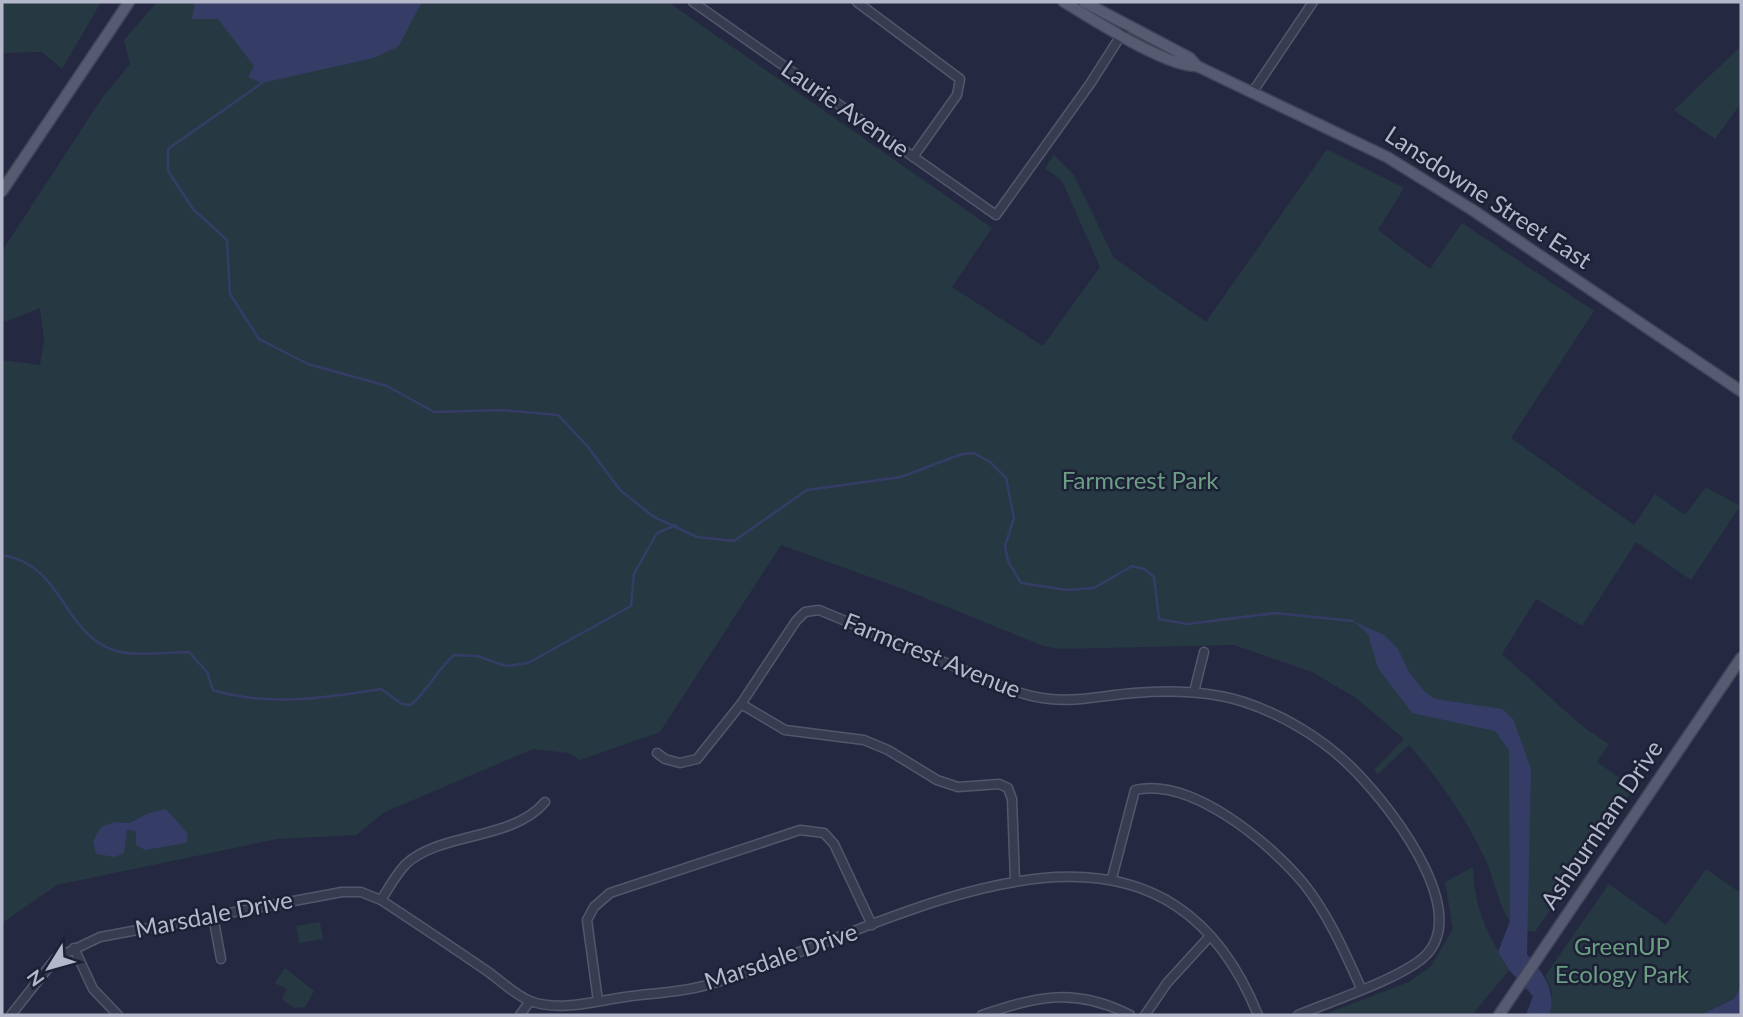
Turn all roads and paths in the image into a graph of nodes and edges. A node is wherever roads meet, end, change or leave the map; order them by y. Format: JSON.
{"nodes":[{"id":1,"x":130,"y":2,"type":"edge"},
{"id":2,"x":693,"y":2,"type":"edge"},
{"id":3,"x":857,"y":2,"type":"edge"},
{"id":4,"x":1064,"y":2,"type":"edge"},
{"id":5,"x":1084,"y":2,"type":"edge"},
{"id":6,"x":1313,"y":2,"type":"edge"},
{"id":7,"x":1124,"y":30,"type":"junction"},
{"id":8,"x":1252,"y":93,"type":"junction"},
{"id":9,"x":913,"y":157,"type":"junction"},
{"id":10,"x":2,"y":191,"type":"edge"},
{"id":11,"x":1741,"y":391,"type":"edge"},
{"id":12,"x":1204,"y":652,"type":"dead end"},
{"id":13,"x":1741,"y":658,"type":"edge"},
{"id":14,"x":1194,"y":692,"type":"junction"},
{"id":15,"x":741,"y":704,"type":"junction"},
{"id":16,"x":657,"y":753,"type":"dead end"},
{"id":17,"x":545,"y":802,"type":"dead end"},
{"id":18,"x":1112,"y":878,"type":"junction"},
{"id":19,"x":1015,"y":881,"type":"junction"},
{"id":20,"x":381,"y":900,"type":"junction"},
{"id":21,"x":213,"y":916,"type":"junction"},
{"id":22,"x":872,"y":925,"type":"junction"},
{"id":23,"x":1210,"y":936,"type":"junction"},
{"id":24,"x":74,"y":948,"type":"junction"},
{"id":25,"x":221,"y":959,"type":"dead end"},
{"id":26,"x":1361,"y":988,"type":"junction"},
{"id":27,"x":530,"y":1001,"type":"junction"},
{"id":28,"x":598,"y":1001,"type":"junction"},
{"id":29,"x":11,"y":1015,"type":"edge"},
{"id":30,"x":118,"y":1015,"type":"edge"},
{"id":31,"x":520,"y":1015,"type":"edge"},
{"id":32,"x":982,"y":1015,"type":"edge"},
{"id":33,"x":1130,"y":1015,"type":"edge"},
{"id":34,"x":1145,"y":1015,"type":"edge"},
{"id":35,"x":1258,"y":1015,"type":"edge"},
{"id":36,"x":1298,"y":1015,"type":"edge"},
{"id":37,"x":1499,"y":1015,"type":"edge"}],
"edges":[{"from":1,"to":10,"type":"main road"},
{"from":2,"to":9,"type":"street","name":"Laurie Avenue"},
{"from":3,"to":9,"type":"street"},
{"from":4,"to":7,"type":"main road","name":"Lansdowne Street East"},
{"from":5,"to":7,"type":"main road","name":"Lansdowne Street East"},
{"from":6,"to":8,"type":"street"},
{"from":7,"to":8,"type":"main road","name":"Lansdowne Street East"},
{"from":7,"to":9,"type":"street","name":"Laurie Avenue"},
{"from":8,"to":11,"type":"main road","name":"Lansdowne Street East"},
{"from":12,"to":14,"type":"street"},
{"from":13,"to":37,"type":"main road","name":"Ashburnham Drive"},
{"from":14,"to":15,"type":"street","name":"Farmcrest Avenue"},
{"from":14,"to":26,"type":"street","name":"Farmcrest Avenue"},
{"from":15,"to":16,"type":"street"},
{"from":15,"to":19,"type":"street"},
{"from":17,"to":20,"type":"street"},
{"from":18,"to":19,"type":"street","name":"Marsdale Drive"},
{"from":18,"to":23,"type":"street","name":"Marsdale Drive"},
{"from":18,"to":26,"type":"street"},
{"from":19,"to":22,"type":"street","name":"Marsdale Drive"},
{"from":20,"to":21,"type":"street","name":"Marsdale Drive"},
{"from":20,"to":27,"type":"street","name":"Marsdale Drive"},
{"from":21,"to":24,"type":"street","name":"Marsdale Drive"},
{"from":21,"to":25,"type":"street"},
{"from":22,"to":28,"type":"street","name":"Marsdale Drive"},
{"from":22,"to":28,"type":"street"},
{"from":23,"to":34,"type":"street"},
{"from":23,"to":35,"type":"street","name":"Marsdale Drive"},
{"from":24,"to":29,"type":"street","name":"Marsdale Drive"},
{"from":24,"to":30,"type":"street"},
{"from":26,"to":36,"type":"street","name":"Farmcrest Avenue"},
{"from":27,"to":28,"type":"street","name":"Marsdale Drive"},
{"from":27,"to":31,"type":"street"},
{"from":32,"to":33,"type":"street"}]}
